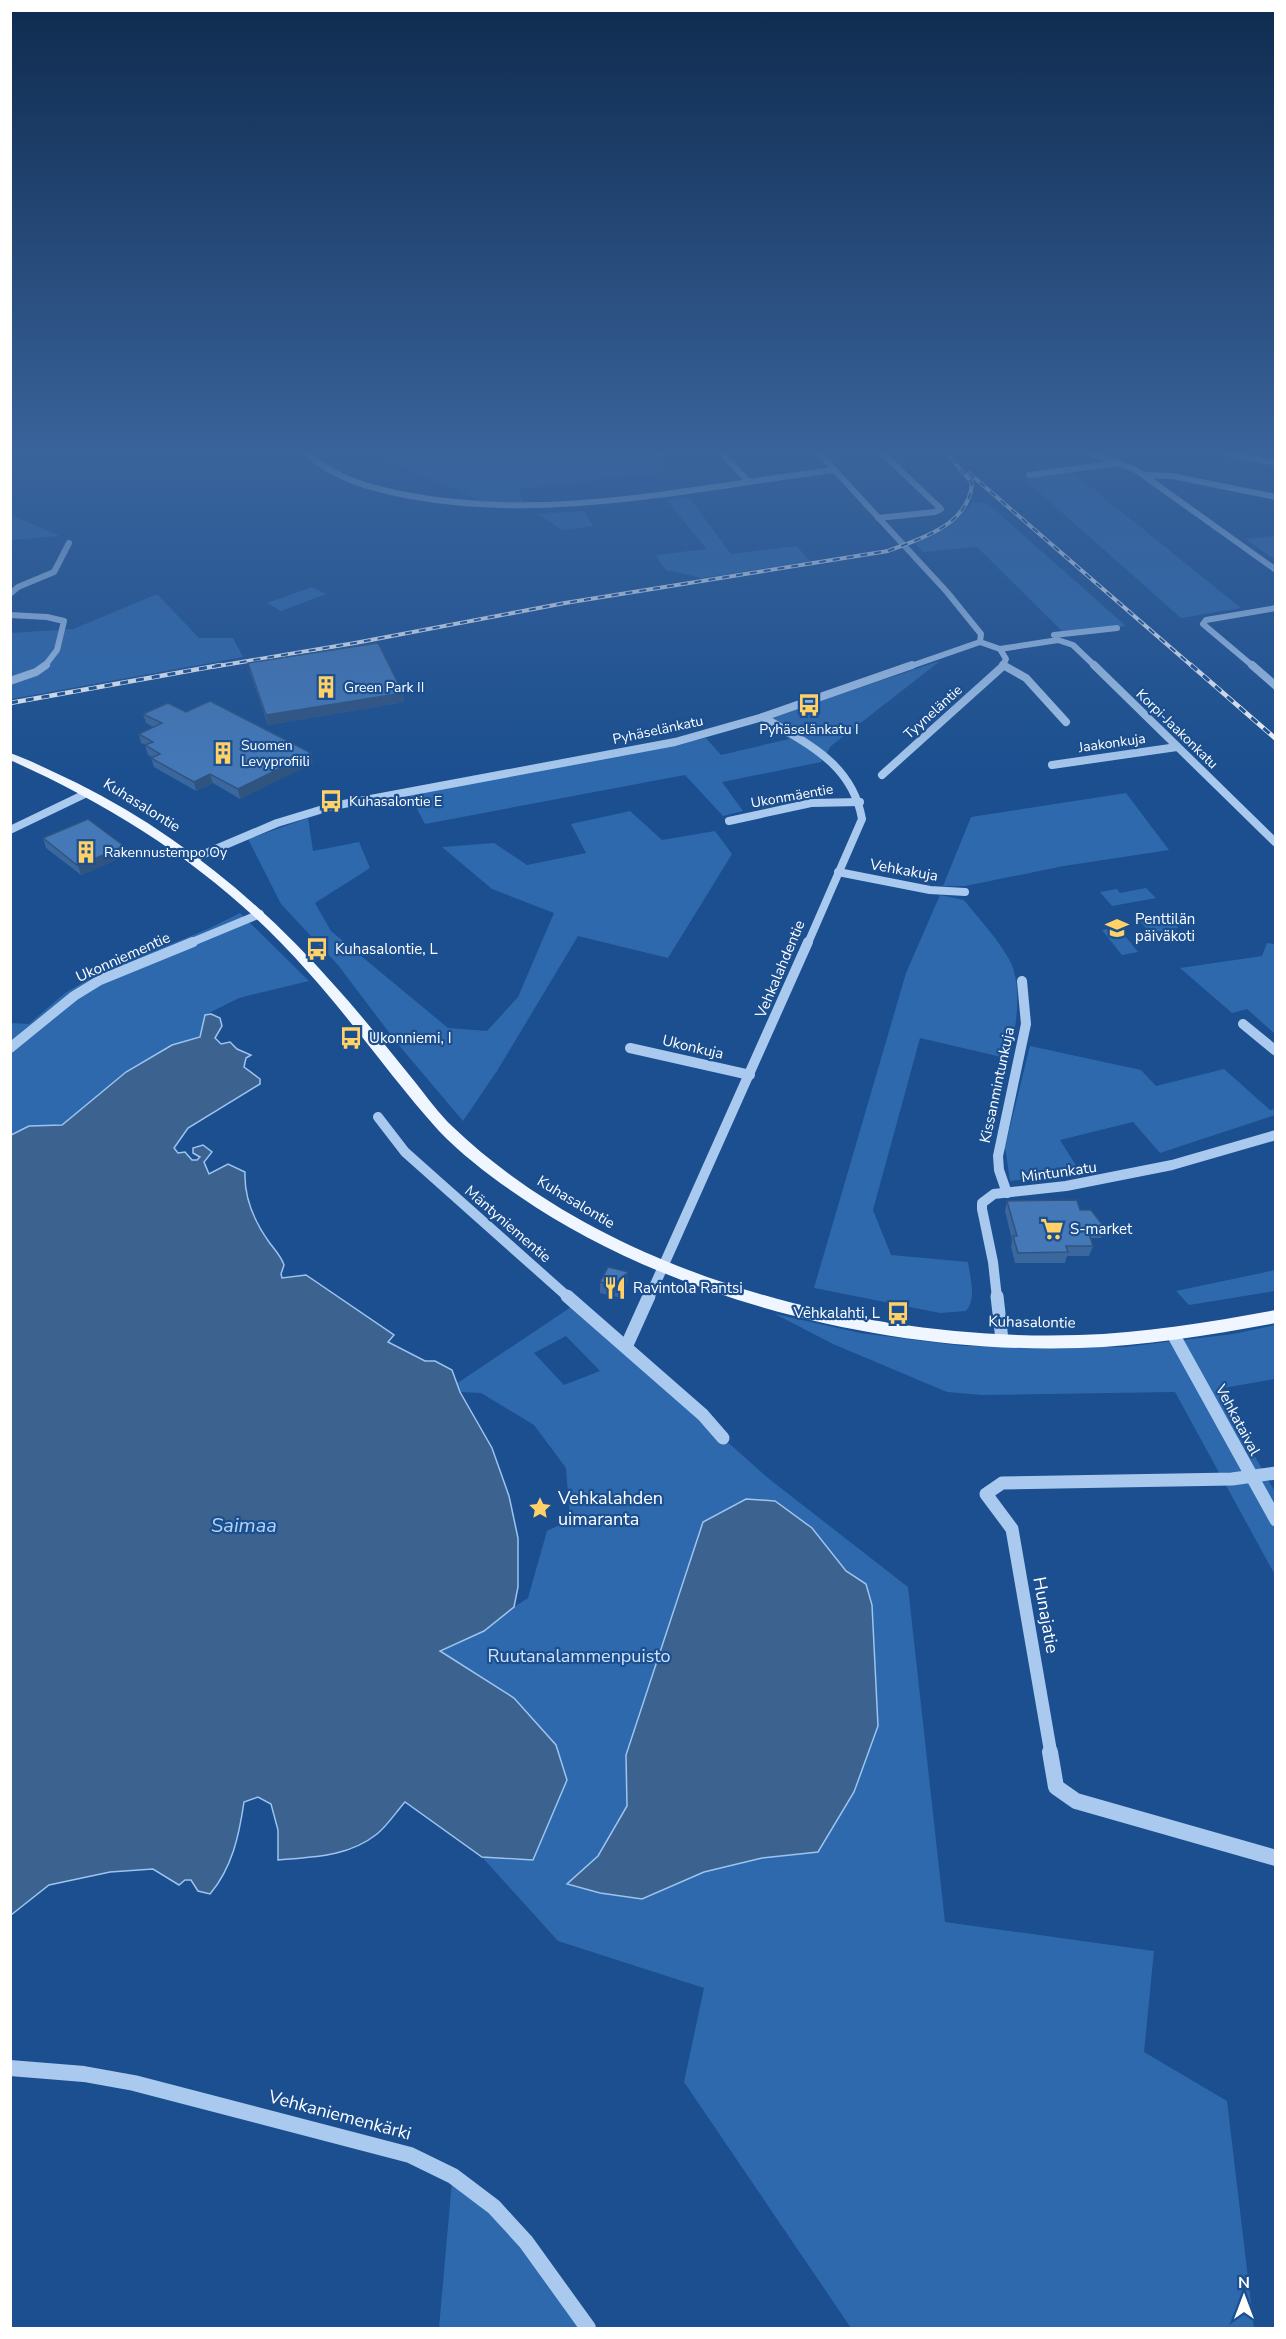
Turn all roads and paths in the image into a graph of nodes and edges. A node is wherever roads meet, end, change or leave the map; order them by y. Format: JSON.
{"nodes":[{"id":1,"x":60,"y":560,"type":"edge"},
{"id":2,"x":917,"y":560,"type":"edge"},
{"id":3,"x":1261,"y":560,"type":"edge"},
{"id":4,"x":1275,"y":570,"type":"edge"},
{"id":5,"x":10,"y":594,"type":"edge"},
{"id":6,"x":1275,"y":608,"type":"edge"},
{"id":7,"x":10,"y":615,"type":"edge"},
{"id":8,"x":1117,"y":628,"type":"dead end"},
{"id":9,"x":1058,"y":640,"type":"junction"},
{"id":10,"x":980,"y":642,"type":"junction"},
{"id":11,"x":1000,"y":649,"type":"junction"},
{"id":12,"x":1002,"y":667,"type":"junction"},
{"id":13,"x":10,"y":681,"type":"edge"},
{"id":14,"x":1275,"y":686,"type":"edge"},
{"id":15,"x":763,"y":717,"type":"junction"},
{"id":16,"x":1066,"y":723,"type":"dead end"},
{"id":17,"x":1177,"y":747,"type":"junction"},
{"id":18,"x":10,"y":756,"type":"edge"},
{"id":19,"x":1052,"y":765,"type":"dead end"},
{"id":20,"x":882,"y":775,"type":"dead end"},
{"id":21,"x":87,"y":792,"type":"junction"},
{"id":22,"x":860,"y":801,"type":"junction"},
{"id":23,"x":729,"y":821,"type":"dead end"},
{"id":24,"x":10,"y":830,"type":"edge"},
{"id":25,"x":1275,"y":843,"type":"edge"},
{"id":26,"x":192,"y":859,"type":"junction"},
{"id":27,"x":838,"y":872,"type":"junction"},
{"id":28,"x":965,"y":892,"type":"dead end"},
{"id":29,"x":260,"y":914,"type":"junction"},
{"id":30,"x":1022,"y":981,"type":"dead end"},
{"id":31,"x":1243,"y":1024,"type":"dead end"},
{"id":32,"x":10,"y":1048,"type":"edge"},
{"id":33,"x":630,"y":1048,"type":"dead end"},
{"id":34,"x":1275,"y":1051,"type":"edge"},
{"id":35,"x":750,"y":1075,"type":"junction"},
{"id":36,"x":378,"y":1117,"type":"dead end"},
{"id":37,"x":1275,"y":1135,"type":"edge"},
{"id":38,"x":1007,"y":1193,"type":"junction"},
{"id":39,"x":664,"y":1267,"type":"junction"},
{"id":40,"x":1275,"y":1316,"type":"edge"},
{"id":41,"x":1173,"y":1334,"type":"junction"},
{"id":42,"x":1002,"y":1340,"type":"junction"},
{"id":43,"x":626,"y":1347,"type":"junction"},
{"id":44,"x":723,"y":1438,"type":"dead end"},
{"id":45,"x":1275,"y":1473,"type":"edge"},
{"id":46,"x":1251,"y":1478,"type":"junction"},
{"id":47,"x":1275,"y":1520,"type":"edge"},
{"id":48,"x":1275,"y":1858,"type":"edge"},
{"id":49,"x":10,"y":2068,"type":"edge"},
{"id":50,"x":588,"y":2328,"type":"edge"}],
"edges":[{"from":1,"to":5,"type":"street"},
{"from":2,"to":10,"type":"street"},
{"from":3,"to":4,"type":"street"},
{"from":6,"to":14,"type":"street"},
{"from":7,"to":13,"type":"street"},
{"from":8,"to":9,"type":"street"},
{"from":9,"to":11,"type":"street"},
{"from":9,"to":17,"type":"street","name":"Korpi-Jaakonkatu"},
{"from":10,"to":11,"type":"street"},
{"from":10,"to":15,"type":"street","name":"Pyhäselänkatu"},
{"from":11,"to":12,"type":"street"},
{"from":12,"to":16,"type":"street"},
{"from":12,"to":20,"type":"street","name":"Tyyneläntie"},
{"from":15,"to":22,"type":"street"},
{"from":15,"to":26,"type":"street","name":"Pyhäselänkatu"},
{"from":17,"to":19,"type":"street","name":"Jaakonkuja"},
{"from":17,"to":25,"type":"street","name":"Korpi-Jaakonkatu"},
{"from":18,"to":21,"type":"main road","name":"Kuhasalontie"},
{"from":21,"to":24,"type":"street"},
{"from":21,"to":26,"type":"main road","name":"Kuhasalontie"},
{"from":22,"to":23,"type":"street","name":"Ukonmäentie"},
{"from":22,"to":27,"type":"street","name":"Vehkalahdentie"},
{"from":26,"to":29,"type":"main road","name":"Kuhasalontie"},
{"from":27,"to":28,"type":"street","name":"Vehkakuja"},
{"from":27,"to":35,"type":"street","name":"Vehkalahdentie"},
{"from":29,"to":32,"type":"street","name":"Ukonniementie"},
{"from":29,"to":39,"type":"main road","name":"Kuhasalontie"},
{"from":30,"to":38,"type":"street","name":"Kissanmintunkuja"},
{"from":31,"to":34,"type":"street"},
{"from":33,"to":35,"type":"street","name":"Ukonkuja"},
{"from":35,"to":39,"type":"street","name":"Vehkalahdentie"},
{"from":36,"to":43,"type":"street","name":"Mäntyniementie"},
{"from":37,"to":38,"type":"street","name":"Mintunkatu"},
{"from":38,"to":42,"type":"street","name":"Mintunkatu"},
{"from":39,"to":42,"type":"main road","name":"Kuhasalontie"},
{"from":39,"to":43,"type":"street","name":"Vehkalahdentie"},
{"from":40,"to":41,"type":"main road","name":"Kuhasalontie"},
{"from":41,"to":42,"type":"main road","name":"Kuhasalontie"},
{"from":41,"to":46,"type":"street","name":"Vehkataival"},
{"from":43,"to":44,"type":"street","name":"Mäntyniementie"},
{"from":45,"to":46,"type":"street"},
{"from":46,"to":47,"type":"street","name":"Vehkataival"},
{"from":46,"to":48,"type":"street","name":"Hunajatie"},
{"from":49,"to":50,"type":"street","name":"Vehkaniemenkärki"}]}
